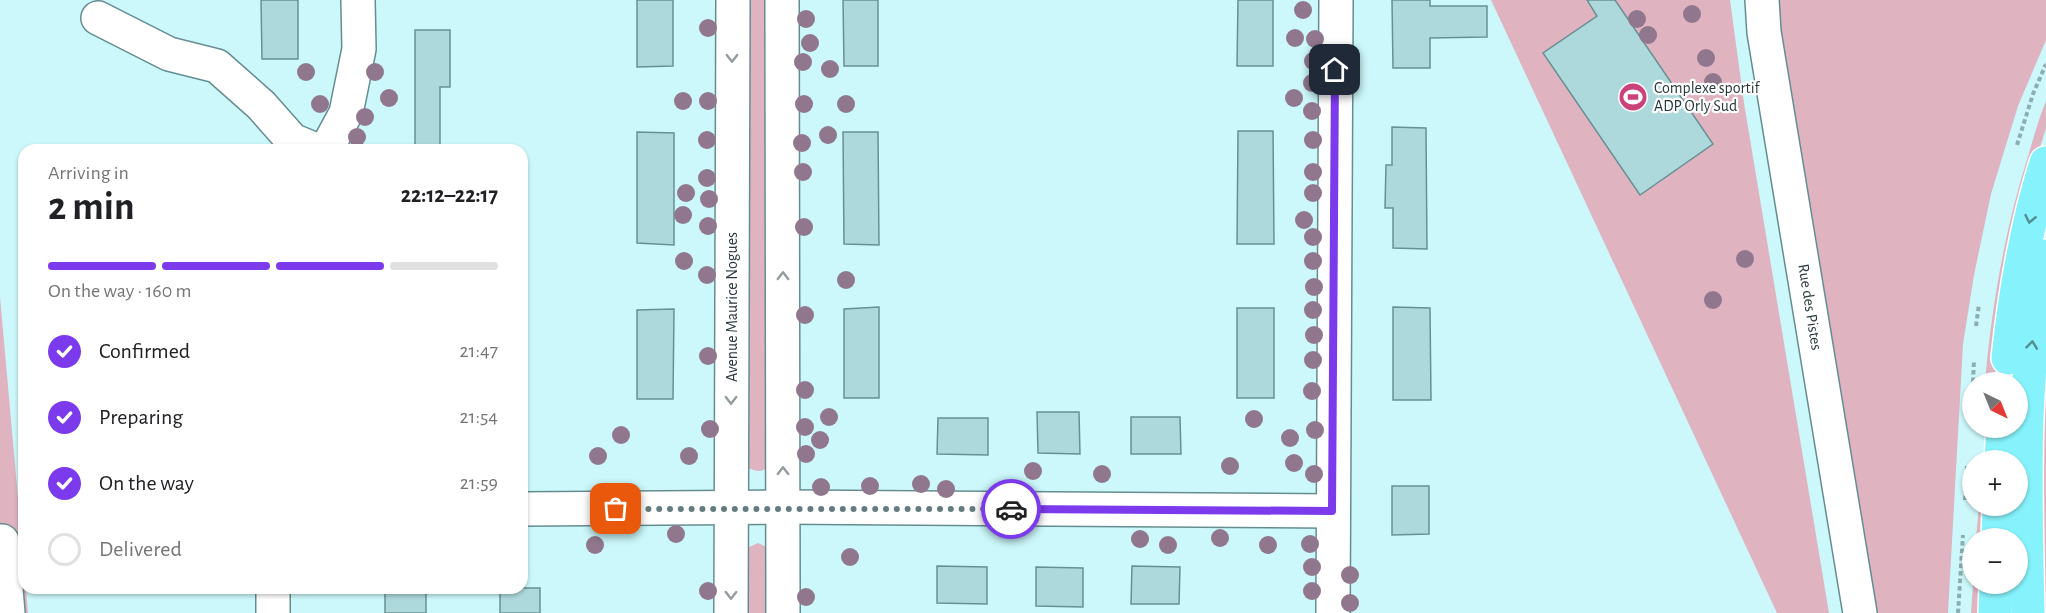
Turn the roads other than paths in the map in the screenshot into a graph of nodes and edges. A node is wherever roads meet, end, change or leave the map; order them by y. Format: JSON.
{"nodes":[{"id":1,"x":358,"y":0,"type":"edge"},
{"id":2,"x":732,"y":0,"type":"edge"},
{"id":3,"x":782,"y":0,"type":"edge"},
{"id":4,"x":1336,"y":0,"type":"edge"},
{"id":5,"x":1762,"y":0,"type":"edge"},
{"id":6,"x":98,"y":18,"type":"dead end"},
{"id":7,"x":302,"y":144,"type":"edge"},
{"id":8,"x":329,"y":144,"type":"edge"},
{"id":9,"x":2046,"y":163,"type":"edge"},
{"id":10,"x":2046,"y":256,"type":"edge"},
{"id":11,"x":2006,"y":372,"type":"edge"},
{"id":12,"x":783,"y":507,"type":"junction"},
{"id":13,"x":528,"y":509,"type":"edge"},
{"id":14,"x":731,"y":509,"type":"junction"},
{"id":15,"x":1332,"y":511,"type":"junction"},
{"id":16,"x":0,"y":541,"type":"edge"},
{"id":17,"x":273,"y":594,"type":"edge"},
{"id":18,"x":1996,"y":594,"type":"edge"},
{"id":19,"x":8,"y":613,"type":"edge"},
{"id":20,"x":273,"y":613,"type":"edge"},
{"id":21,"x":731,"y":613,"type":"edge"},
{"id":22,"x":783,"y":613,"type":"edge"},
{"id":23,"x":1333,"y":613,"type":"edge"},
{"id":24,"x":1860,"y":613,"type":"edge"},
{"id":25,"x":1995,"y":613,"type":"edge"},
{"id":26,"x":2028,"y":613,"type":"edge"}],
"edges":[{"from":1,"to":8,"type":"street"},
{"from":2,"to":14,"type":"street","name":"Avenue Maurice Nogues","one_way":true},
{"from":12,"to":3,"type":"street","one_way":true},
{"from":4,"to":15,"type":"street"},
{"from":5,"to":24,"type":"street","name":"Rue des Pistes"},
{"from":6,"to":7,"type":"street"},
{"from":9,"to":11,"type":"main road","one_way":true},
{"from":26,"to":10,"type":"main road","one_way":true},
{"from":12,"to":14,"type":"street"},
{"from":12,"to":15,"type":"street"},
{"from":12,"to":22,"type":"street"},
{"from":13,"to":14,"type":"street"},
{"from":14,"to":21,"type":"street","name":"Avenue Maurice Nogues","one_way":true},
{"from":15,"to":23,"type":"street"},
{"from":16,"to":19,"type":"street"},
{"from":17,"to":20,"type":"street"},
{"from":18,"to":25,"type":"main road"}]}
